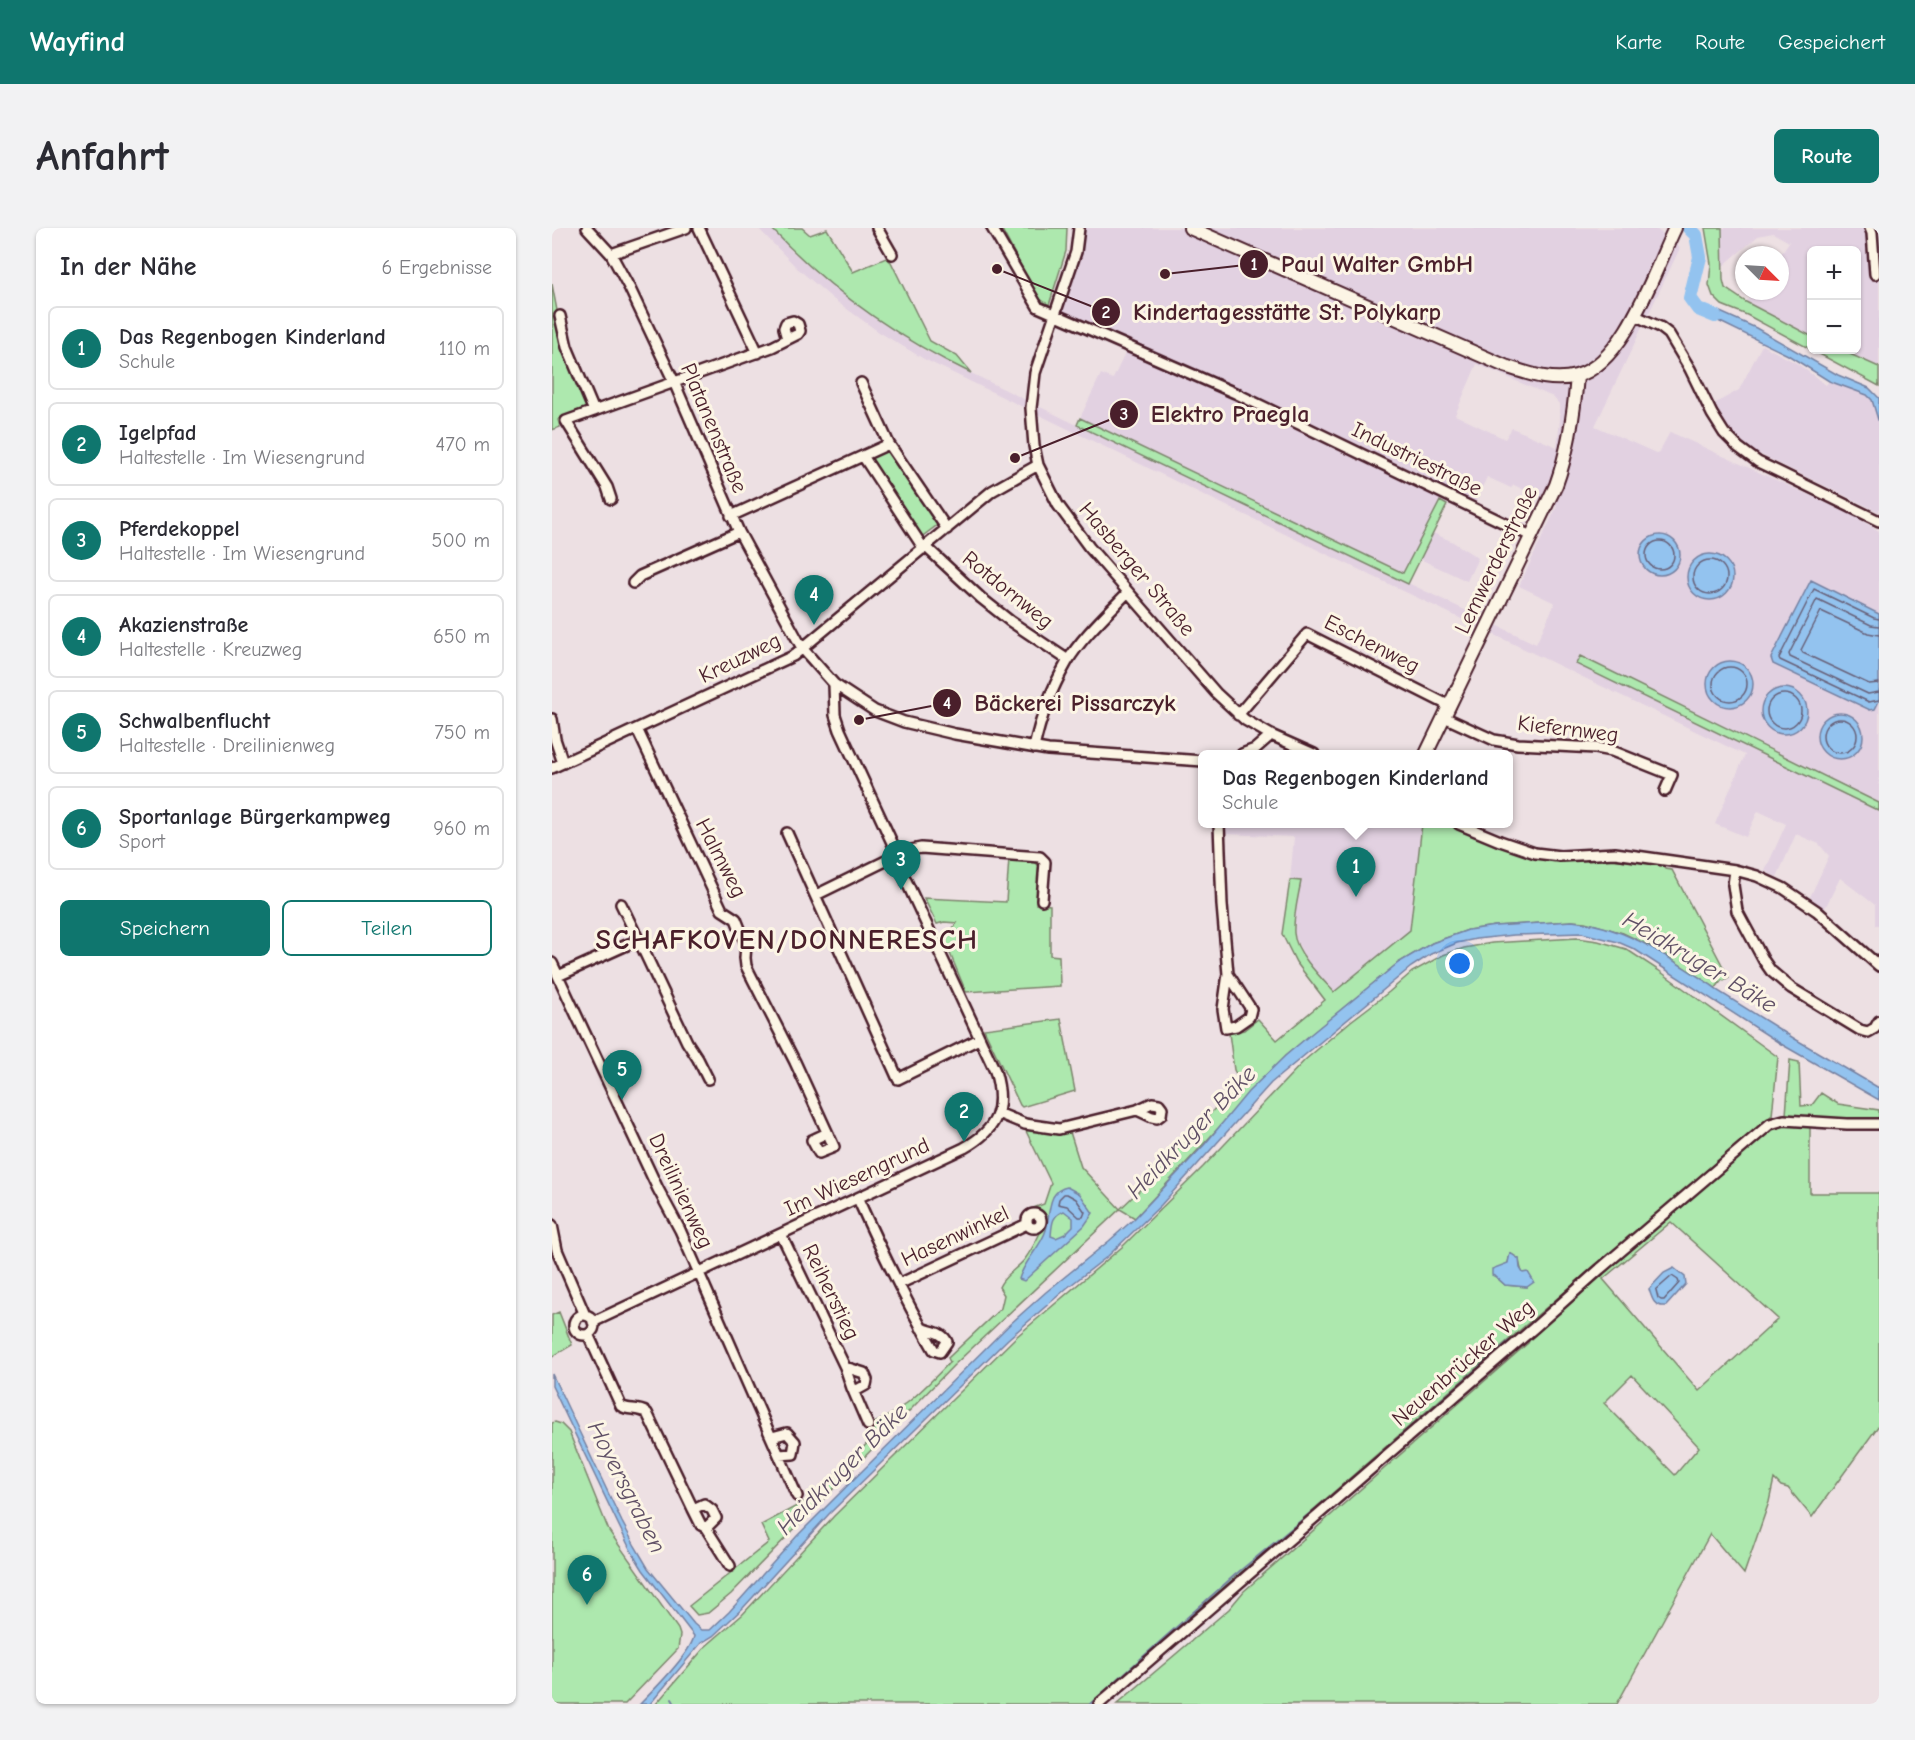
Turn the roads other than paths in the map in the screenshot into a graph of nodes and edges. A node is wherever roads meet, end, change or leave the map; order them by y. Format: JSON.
{"nodes":[{"id":1,"x":587,"y":228,"type":"edge"},
{"id":2,"x":686,"y":228,"type":"edge"},
{"id":3,"x":699,"y":228,"type":"edge"},
{"id":4,"x":877,"y":228,"type":"edge"},
{"id":5,"x":992,"y":228,"type":"edge"},
{"id":6,"x":1078,"y":228,"type":"edge"},
{"id":7,"x":1190,"y":228,"type":"edge"},
{"id":8,"x":1870,"y":228,"type":"edge"},
{"id":9,"x":1674,"y":230,"type":"edge"},
{"id":10,"x":611,"y":254,"type":"junction"},
{"id":11,"x":892,"y":255,"type":"dead end"},
{"id":12,"x":1875,"y":274,"type":"dead end"},
{"id":13,"x":1055,"y":315,"type":"junction"},
{"id":14,"x":1634,"y":315,"type":"junction"},
{"id":15,"x":560,"y":316,"type":"dead end"},
{"id":16,"x":790,"y":337,"type":"dead end"},
{"id":17,"x":758,"y":353,"type":"junction"},
{"id":18,"x":1577,"y":376,"type":"junction"},
{"id":19,"x":674,"y":382,"type":"junction"},
{"id":20,"x":861,"y":382,"type":"dead end"},
{"id":21,"x":594,"y":411,"type":"junction"},
{"id":22,"x":889,"y":444,"type":"junction"},
{"id":23,"x":863,"y":456,"type":"junction"},
{"id":24,"x":1038,"y":465,"type":"junction"},
{"id":25,"x":611,"y":499,"type":"dead end"},
{"id":26,"x":731,"y":516,"type":"junction"},
{"id":27,"x":1879,"y":521,"type":"edge"},
{"id":28,"x":946,"y":529,"type":"junction"},
{"id":29,"x":739,"y":532,"type":"junction"},
{"id":30,"x":1532,"y":536,"type":"junction"},
{"id":31,"x":925,"y":548,"type":"junction"},
{"id":32,"x":633,"y":583,"type":"dead end"},
{"id":33,"x":1128,"y":592,"type":"junction"},
{"id":34,"x":802,"y":648,"type":"junction"},
{"id":35,"x":1068,"y":660,"type":"junction"},
{"id":36,"x":834,"y":684,"type":"junction"},
{"id":37,"x":1450,"y":706,"type":"junction"},
{"id":38,"x":1238,"y":715,"type":"junction"},
{"id":39,"x":1444,"y":717,"type":"junction"},
{"id":40,"x":552,"y":719,"type":"edge"},
{"id":41,"x":637,"y":729,"type":"junction"},
{"id":42,"x":1271,"y":735,"type":"junction"},
{"id":43,"x":1034,"y":748,"type":"junction"},
{"id":44,"x":1252,"y":750,"type":"edge"},
{"id":45,"x":1305,"y":750,"type":"edge"},
{"id":46,"x":1428,"y":750,"type":"edge"},
{"id":47,"x":1198,"y":760,"type":"edge"},
{"id":48,"x":563,"y":763,"type":"junction"},
{"id":49,"x":552,"y":768,"type":"edge"},
{"id":50,"x":1665,"y":791,"type":"dead end"},
{"id":51,"x":1219,"y":828,"type":"edge"},
{"id":52,"x":1469,"y":828,"type":"edge"},
{"id":53,"x":787,"y":833,"type":"dead end"},
{"id":54,"x":896,"y":857,"type":"junction"},
{"id":55,"x":1736,"y":870,"type":"junction"},
{"id":56,"x":816,"y":894,"type":"junction"},
{"id":57,"x":1042,"y":900,"type":"dead end"},
{"id":58,"x":621,"y":904,"type":"dead end"},
{"id":59,"x":642,"y":947,"type":"junction"},
{"id":60,"x":552,"y":963,"type":"edge"},
{"id":61,"x":1879,"y":966,"type":"edge"},
{"id":62,"x":1228,"y":974,"type":"junction"},
{"id":63,"x":558,"y":976,"type":"junction"},
{"id":64,"x":1879,"y":1021,"type":"edge"},
{"id":65,"x":979,"y":1039,"type":"junction"},
{"id":66,"x":708,"y":1079,"type":"dead end"},
{"id":67,"x":1137,"y":1110,"type":"dead end"},
{"id":68,"x":998,"y":1113,"type":"junction"},
{"id":69,"x":1879,"y":1124,"type":"edge"},
{"id":70,"x":827,"y":1133,"type":"dead end"},
{"id":71,"x":858,"y":1199,"type":"junction"},
{"id":72,"x":1027,"y":1224,"type":"dead end"},
{"id":73,"x":552,"y":1225,"type":"edge"},
{"id":74,"x":781,"y":1234,"type":"junction"},
{"id":75,"x":699,"y":1274,"type":"junction"},
{"id":76,"x":898,"y":1284,"type":"junction"},
{"id":77,"x":585,"y":1315,"type":"junction"},
{"id":78,"x":593,"y":1322,"type":"junction"},
{"id":79,"x":921,"y":1328,"type":"dead end"},
{"id":80,"x":588,"y":1334,"type":"junction"},
{"id":81,"x":845,"y":1366,"type":"junction"},
{"id":82,"x":852,"y":1388,"type":"junction"},
{"id":83,"x":868,"y":1425,"type":"dead end"},
{"id":84,"x":772,"y":1437,"type":"junction"},
{"id":85,"x":779,"y":1455,"type":"junction"},
{"id":86,"x":797,"y":1496,"type":"dead end"},
{"id":87,"x":693,"y":1509,"type":"junction"},
{"id":88,"x":706,"y":1528,"type":"junction"},
{"id":89,"x":730,"y":1566,"type":"dead end"},
{"id":90,"x":1098,"y":1704,"type":"edge"}],
"edges":[{"from":1,"to":10,"type":"street","name":"Platanenstraße"},
{"from":2,"to":10,"type":"street"},
{"from":3,"to":17,"type":"street"},
{"from":4,"to":11,"type":"street"},
{"from":5,"to":13,"type":"street"},
{"from":6,"to":13,"type":"street","name":"Hasberger Straße"},
{"from":7,"to":18,"type":"street"},
{"from":8,"to":12,"type":"street"},
{"from":9,"to":14,"type":"street"},
{"from":10,"to":19,"type":"street","name":"Platanenstraße"},
{"from":13,"to":24,"type":"street","name":"Hasberger Straße"},
{"from":13,"to":30,"type":"street","name":"Industriestraße"},
{"from":14,"to":18,"type":"street"},
{"from":14,"to":27,"type":"street"},
{"from":15,"to":21,"type":"street"},
{"from":16,"to":17,"type":"street"},
{"from":17,"to":19,"type":"street"},
{"from":18,"to":30,"type":"street","name":"Lemwerderstraße"},
{"from":19,"to":21,"type":"street"},
{"from":19,"to":26,"type":"street","name":"Platanenstraße"},
{"from":20,"to":22,"type":"street"},
{"from":21,"to":25,"type":"street"},
{"from":22,"to":23,"type":"street"},
{"from":22,"to":28,"type":"street"},
{"from":23,"to":26,"type":"street"},
{"from":23,"to":31,"type":"street","name":"Rotdornweg"},
{"from":24,"to":28,"type":"street","name":"Kreuzweg"},
{"from":24,"to":33,"type":"street","name":"Hasberger Straße"},
{"from":26,"to":29,"type":"street","name":"Platanenstraße"},
{"from":28,"to":31,"type":"street","name":"Kreuzweg"},
{"from":29,"to":32,"type":"street"},
{"from":29,"to":34,"type":"street","name":"Platanenstraße"},
{"from":30,"to":37,"type":"street","name":"Lemwerderstraße"},
{"from":31,"to":34,"type":"street","name":"Kreuzweg"},
{"from":31,"to":35,"type":"street","name":"Rotdornweg"},
{"from":33,"to":35,"type":"street"},
{"from":33,"to":38,"type":"street","name":"Hasberger Straße"},
{"from":34,"to":36,"type":"street","name":"Platanenstraße"},
{"from":34,"to":41,"type":"street","name":"Kreuzweg"},
{"from":35,"to":43,"type":"street"},
{"from":36,"to":43,"type":"street","name":"Platanenstraße"},
{"from":36,"to":54,"type":"street"},
{"from":37,"to":38,"type":"street","name":"Eschenweg"},
{"from":37,"to":39,"type":"street","name":"Lemwerderstraße"},
{"from":38,"to":42,"type":"street","name":"Hasberger Straße"},
{"from":39,"to":46,"type":"street","name":"Lemwerderstraße"},
{"from":39,"to":50,"type":"street","name":"Kiefernweg"},
{"from":40,"to":48,"type":"street"},
{"from":41,"to":48,"type":"street","name":"Kreuzweg"},
{"from":41,"to":70,"type":"street","name":"Halmweg"},
{"from":42,"to":44,"type":"street"},
{"from":42,"to":45,"type":"street","name":"Hasberger Straße"},
{"from":43,"to":47,"type":"street","name":"Platanenstraße"},
{"from":48,"to":49,"type":"street","name":"Kreuzweg"},
{"from":51,"to":62,"type":"street"},
{"from":52,"to":55,"type":"street"},
{"from":53,"to":56,"type":"street"},
{"from":54,"to":56,"type":"street"},
{"from":54,"to":57,"type":"street"},
{"from":54,"to":65,"type":"street"},
{"from":55,"to":61,"type":"street"},
{"from":55,"to":64,"type":"street"},
{"from":56,"to":65,"type":"street"},
{"from":58,"to":59,"type":"street"},
{"from":59,"to":63,"type":"street"},
{"from":59,"to":66,"type":"street"},
{"from":60,"to":63,"type":"street","name":"Dreilinienweg"},
{"from":62,"to":62,"type":"street"},
{"from":63,"to":75,"type":"street","name":"Dreilinienweg"},
{"from":65,"to":68,"type":"street"},
{"from":67,"to":68,"type":"street"},
{"from":68,"to":71,"type":"street","name":"Im Wiesengrund"},
{"from":69,"to":90,"type":"street","name":"Neuenbrücker Weg"},
{"from":71,"to":74,"type":"street","name":"Im Wiesengrund"},
{"from":71,"to":76,"type":"street"},
{"from":72,"to":76,"type":"street","name":"Hasenwinkel"},
{"from":73,"to":77,"type":"street"},
{"from":74,"to":75,"type":"street","name":"Im Wiesengrund"},
{"from":74,"to":81,"type":"street","name":"Reiherstieg"},
{"from":75,"to":78,"type":"street","name":"Im Wiesengrund"},
{"from":75,"to":84,"type":"street","name":"Dreilinienweg"},
{"from":76,"to":79,"type":"street"},
{"from":77,"to":78,"type":"street"},
{"from":77,"to":80,"type":"street"},
{"from":78,"to":80,"type":"street"},
{"from":80,"to":87,"type":"street"},
{"from":81,"to":82,"type":"street","name":"Reiherstieg"},
{"from":81,"to":82,"type":"street","name":"Reiherstieg"},
{"from":82,"to":83,"type":"street","name":"Reiherstieg"},
{"from":84,"to":85,"type":"street","name":"Dreilinienweg"},
{"from":84,"to":85,"type":"street"},
{"from":85,"to":86,"type":"street","name":"Dreilinienweg"},
{"from":87,"to":88,"type":"street"},
{"from":87,"to":88,"type":"street"},
{"from":88,"to":89,"type":"street"}]}
